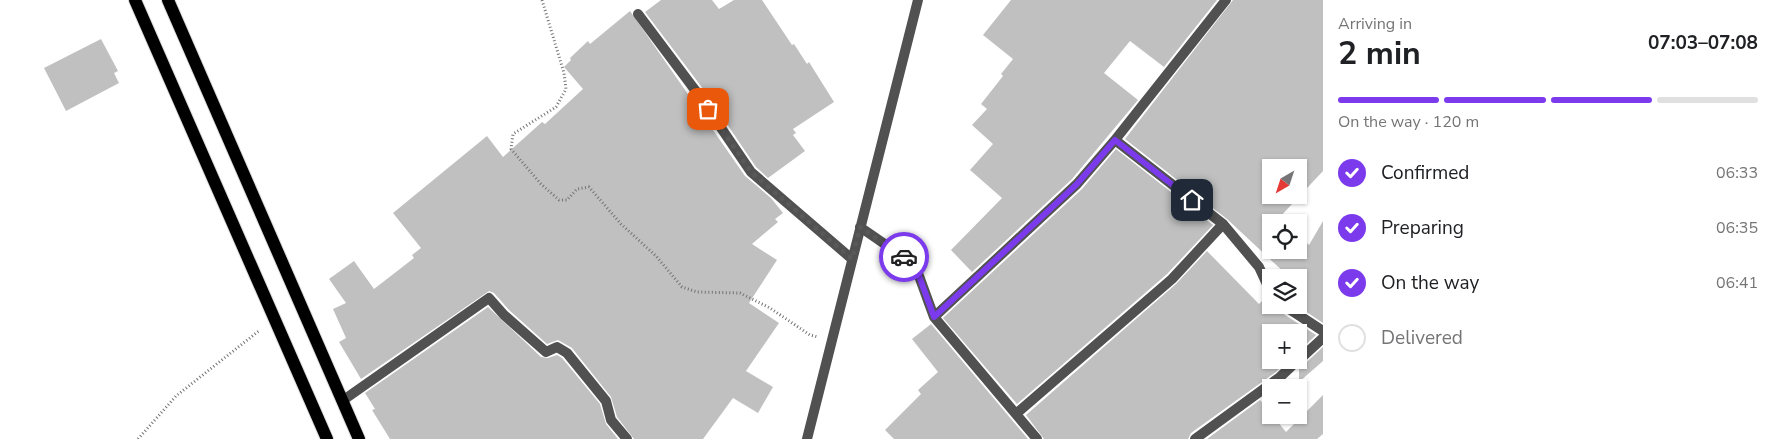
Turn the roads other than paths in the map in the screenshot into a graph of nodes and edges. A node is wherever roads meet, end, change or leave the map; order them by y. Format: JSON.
{"nodes":[{"id":1,"x":135,"y":0,"type":"edge"},
{"id":2,"x":168,"y":0,"type":"edge"},
{"id":3,"x":918,"y":0,"type":"edge"},
{"id":4,"x":1226,"y":0,"type":"edge"},
{"id":5,"x":638,"y":14,"type":"dead end"},
{"id":6,"x":1115,"y":140,"type":"junction"},
{"id":7,"x":1223,"y":224,"type":"junction"},
{"id":8,"x":860,"y":227,"type":"junction"},
{"id":9,"x":852,"y":259,"type":"junction"},
{"id":10,"x":1262,"y":274,"type":"edge"},
{"id":11,"x":1297,"y":314,"type":"edge"},
{"id":12,"x":934,"y":317,"type":"junction"},
{"id":13,"x":1323,"y":331,"type":"edge"},
{"id":14,"x":1323,"y":338,"type":"edge"},
{"id":15,"x":1307,"y":352,"type":"edge"},
{"id":16,"x":1288,"y":369,"type":"edge"},
{"id":17,"x":342,"y":401,"type":"junction"},
{"id":18,"x":1017,"y":412,"type":"junction"},
{"id":19,"x":327,"y":439,"type":"edge"},
{"id":20,"x":358,"y":439,"type":"edge"},
{"id":21,"x":627,"y":439,"type":"edge"},
{"id":22,"x":807,"y":439,"type":"edge"},
{"id":23,"x":1037,"y":439,"type":"edge"},
{"id":24,"x":1194,"y":439,"type":"edge"}],
"edges":[{"from":1,"to":19,"type":"main road"},
{"from":2,"to":17,"type":"main road"},
{"from":3,"to":8,"type":"street"},
{"from":4,"to":6,"type":"street"},
{"from":5,"to":9,"type":"street"},
{"from":6,"to":7,"type":"street"},
{"from":6,"to":12,"type":"street"},
{"from":7,"to":10,"type":"street"},
{"from":7,"to":18,"type":"street"},
{"from":8,"to":9,"type":"street"},
{"from":8,"to":12,"type":"street"},
{"from":9,"to":22,"type":"street"},
{"from":11,"to":13,"type":"street"},
{"from":12,"to":18,"type":"street"},
{"from":14,"to":15,"type":"street"},
{"from":16,"to":24,"type":"street"},
{"from":17,"to":20,"type":"main road"},
{"from":17,"to":21,"type":"street"},
{"from":18,"to":23,"type":"street"}]}
